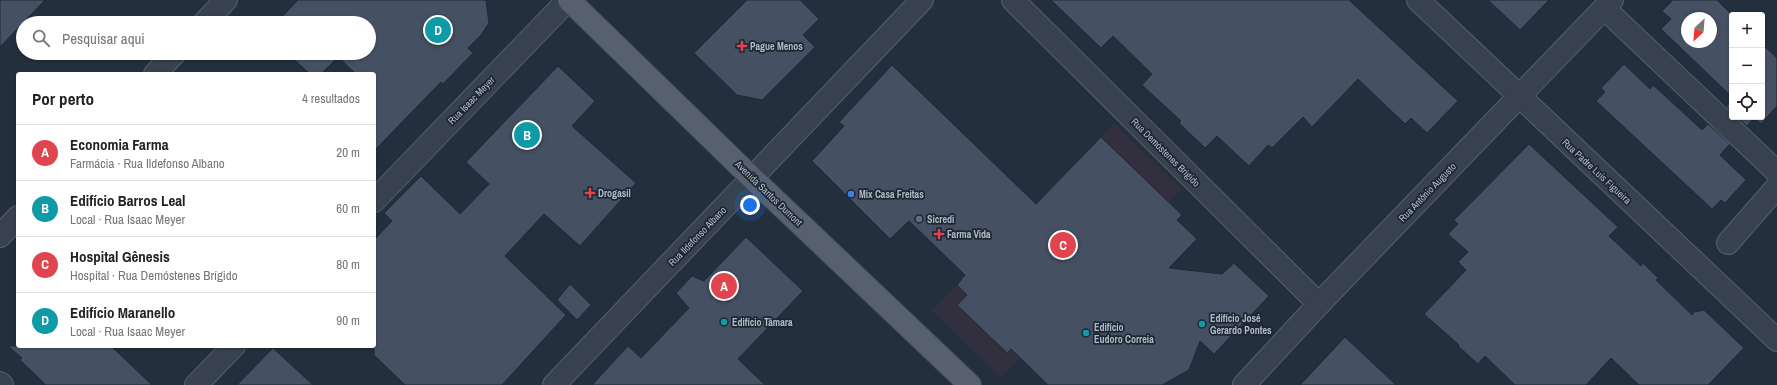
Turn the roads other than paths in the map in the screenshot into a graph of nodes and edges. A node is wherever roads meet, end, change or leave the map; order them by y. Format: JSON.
{"nodes":[{"id":1,"x":226,"y":0,"type":"edge"},
{"id":2,"x":569,"y":0,"type":"edge"},
{"id":3,"x":922,"y":0,"type":"edge"},
{"id":4,"x":1013,"y":0,"type":"edge"},
{"id":5,"x":1418,"y":0,"type":"edge"},
{"id":6,"x":1608,"y":4,"type":"edge"},
{"id":7,"x":211,"y":16,"type":"edge"},
{"id":8,"x":168,"y":60,"type":"edge"},
{"id":9,"x":157,"y":72,"type":"edge"},
{"id":10,"x":1518,"y":96,"type":"junction"},
{"id":11,"x":1777,"y":172,"type":"edge"},
{"id":12,"x":752,"y":178,"type":"junction"},
{"id":13,"x":1777,"y":187,"type":"edge"},
{"id":14,"x":376,"y":199,"type":"edge"},
{"id":15,"x":16,"y":219,"type":"edge"},
{"id":16,"x":0,"y":236,"type":"edge"},
{"id":17,"x":1728,"y":243,"type":"dead end"},
{"id":18,"x":1319,"y":304,"type":"junction"},
{"id":19,"x":1777,"y":340,"type":"edge"},
{"id":20,"x":232,"y":348,"type":"edge"},
{"id":21,"x":0,"y":383,"type":"edge"},
{"id":22,"x":2,"y":385,"type":"edge"},
{"id":23,"x":196,"y":385,"type":"edge"},
{"id":24,"x":554,"y":385,"type":"edge"},
{"id":25,"x":970,"y":385,"type":"edge"},
{"id":26,"x":1244,"y":385,"type":"edge"}],
"edges":[{"from":1,"to":7,"type":"street"},
{"from":2,"to":12,"type":"main road","name":"Avenida Santos Dumont"},
{"from":2,"to":14,"type":"street","name":"Rua Isaac Meyer"},
{"from":3,"to":12,"type":"street","name":"Rua Ildefonso Albano"},
{"from":4,"to":18,"type":"street","name":"Rua Demóstenes Brígido"},
{"from":5,"to":10,"type":"street","name":"Rua Padre Luís Figueira"},
{"from":6,"to":10,"type":"street","name":"Rua Antônio Augusto"},
{"from":6,"to":11,"type":"street"},
{"from":8,"to":9,"type":"street"},
{"from":10,"to":18,"type":"street","name":"Rua Antônio Augusto"},
{"from":10,"to":19,"type":"street","name":"Rua Padre Luís Figueira"},
{"from":12,"to":24,"type":"street","name":"Rua Ildefonso Albano"},
{"from":12,"to":25,"type":"main road","name":"Avenida Santos Dumont"},
{"from":13,"to":17,"type":"street"},
{"from":15,"to":16,"type":"street"},
{"from":18,"to":26,"type":"street","name":"Rua Antônio Augusto"},
{"from":20,"to":23,"type":"street"},
{"from":21,"to":22,"type":"street"}]}
